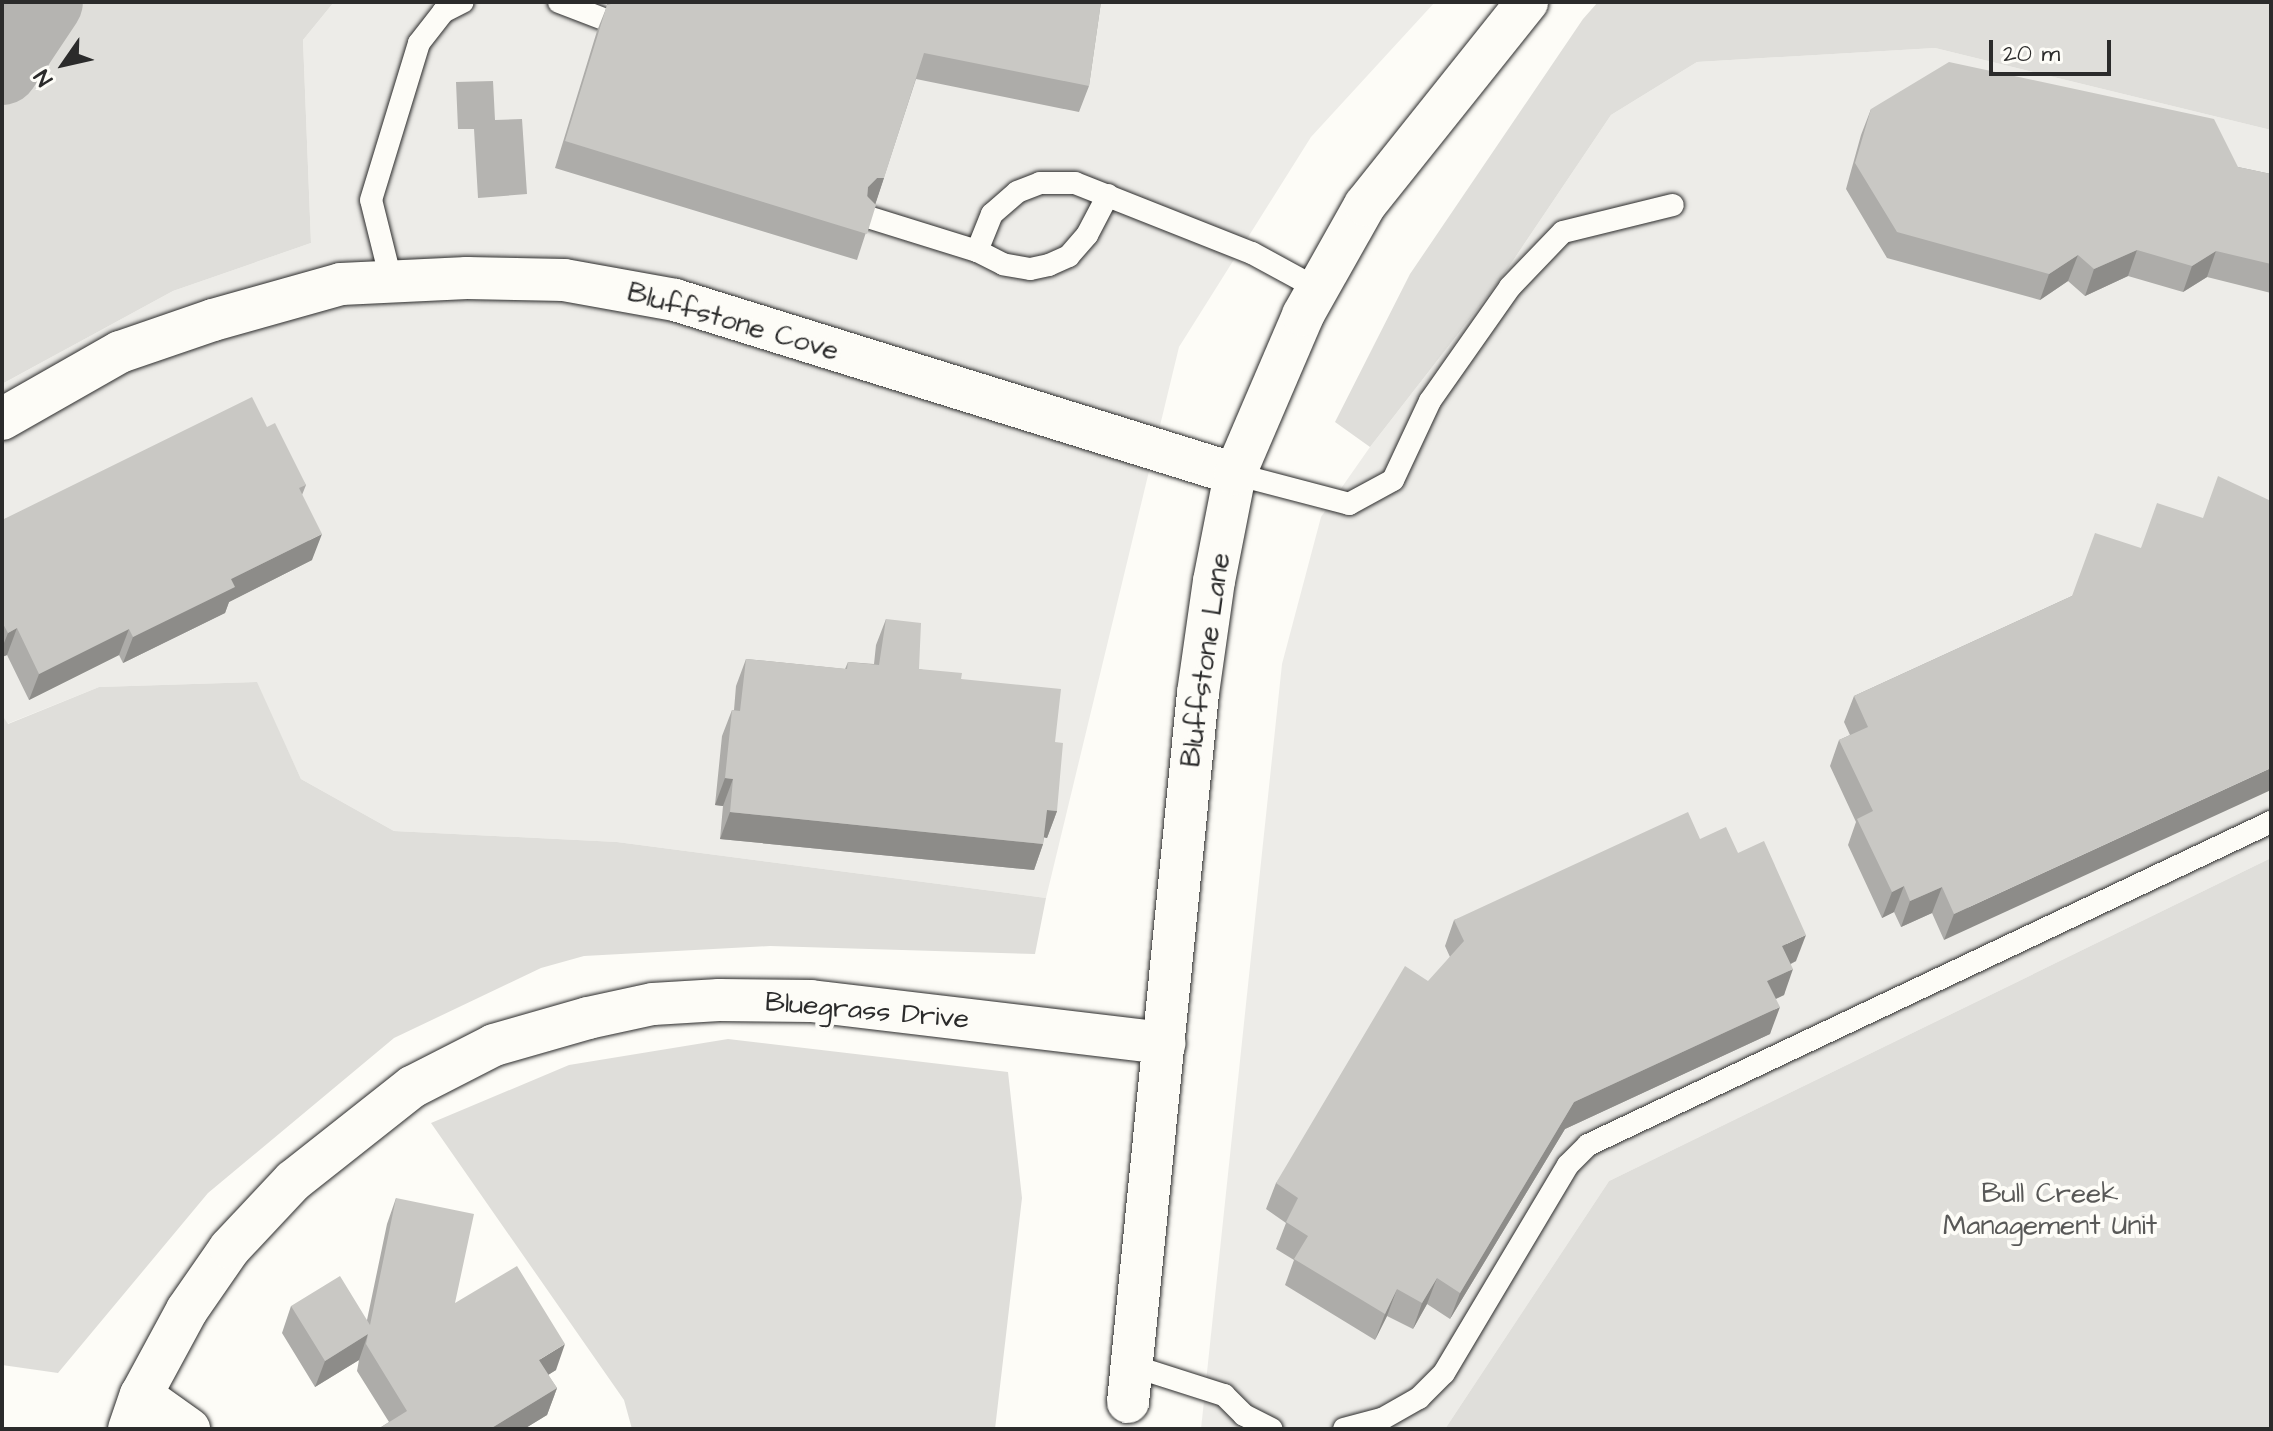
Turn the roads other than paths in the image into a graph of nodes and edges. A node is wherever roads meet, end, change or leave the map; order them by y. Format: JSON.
{"nodes":[{"id":1,"x":463,"y":2,"type":"edge"},
{"id":2,"x":559,"y":2,"type":"edge"},
{"id":3,"x":1527,"y":2,"type":"edge"},
{"id":4,"x":601,"y":18,"type":"edge"},
{"id":5,"x":1108,"y":195,"type":"junction"},
{"id":6,"x":1673,"y":205,"type":"dead end"},
{"id":7,"x":871,"y":218,"type":"edge"},
{"id":8,"x":977,"y":251,"type":"junction"},
{"id":9,"x":391,"y":280,"type":"junction"},
{"id":10,"x":1318,"y":289,"type":"junction"},
{"id":11,"x":2,"y":419,"type":"edge"},
{"id":12,"x":1235,"y":474,"type":"junction"},
{"id":13,"x":2271,"y":822,"type":"edge"},
{"id":14,"x":1165,"y":1043,"type":"junction"},
{"id":15,"x":1130,"y":1384,"type":"joint"},
{"id":16,"x":135,"y":1412,"type":"edge"},
{"id":17,"x":189,"y":1429,"type":"edge"},
{"id":18,"x":1272,"y":1429,"type":"edge"},
{"id":19,"x":1344,"y":1429,"type":"edge"}],
"edges":[{"from":1,"to":9,"type":"lane"},
{"from":2,"to":4,"type":"lane"},
{"from":3,"to":10,"type":"street","name":"Bluffstone Lane"},
{"from":5,"to":8,"type":"lane"},
{"from":5,"to":8,"type":"lane"},
{"from":5,"to":10,"type":"lane"},
{"from":6,"to":12,"type":"lane"},
{"from":7,"to":8,"type":"lane"},
{"from":9,"to":11,"type":"street","name":"Bluffstone Cove"},
{"from":9,"to":12,"type":"street","name":"Bluffstone Cove"},
{"from":10,"to":12,"type":"street","name":"Bluffstone Lane"},
{"from":12,"to":14,"type":"street","name":"Bluffstone Lane"},
{"from":13,"to":19,"type":"lane"},
{"from":14,"to":15,"type":"street","name":"Bluffstone Lane"},
{"from":14,"to":16,"type":"street","name":"Bluegrass Drive"},
{"from":15,"to":18,"type":"lane"},
{"from":16,"to":17,"type":"street"}]}
